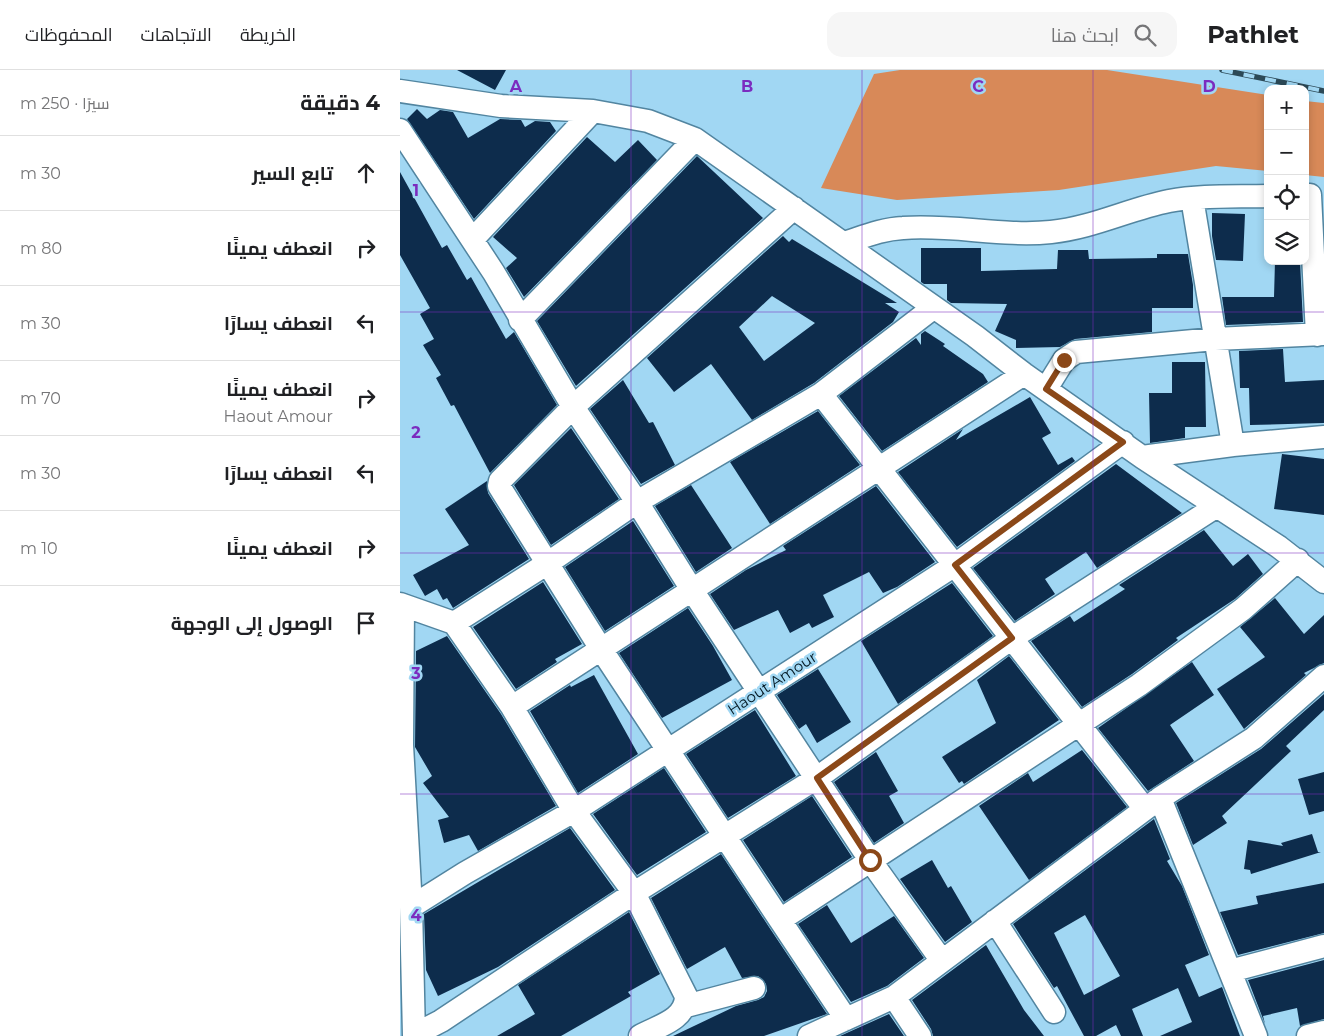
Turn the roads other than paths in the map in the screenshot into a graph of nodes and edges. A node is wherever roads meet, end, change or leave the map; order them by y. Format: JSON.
{"nodes":[{"id":1,"x":400,"y":91,"type":"edge"},
{"id":2,"x":593,"y":112,"type":"junction"},
{"id":3,"x":400,"y":130,"type":"edge"},
{"id":4,"x":695,"y":140,"type":"junction"},
{"id":5,"x":1313,"y":195,"type":"edge"},
{"id":6,"x":1264,"y":196,"type":"edge"},
{"id":7,"x":1192,"y":198,"type":"junction"},
{"id":8,"x":794,"y":208,"type":"junction"},
{"id":9,"x":473,"y":240,"type":"junction"},
{"id":10,"x":844,"y":243,"type":"junction"},
{"id":11,"x":933,"y":308,"type":"junction"},
{"id":12,"x":520,"y":320,"type":"junction"},
{"id":13,"x":1320,"y":334,"type":"edge"},
{"id":14,"x":1215,"y":339,"type":"junction"},
{"id":15,"x":1024,"y":374,"type":"junction"},
{"id":16,"x":1046,"y":389,"type":"junction"},
{"id":17,"x":821,"y":394,"type":"junction"},
{"id":18,"x":573,"y":407,"type":"junction"},
{"id":19,"x":1324,"y":437,"type":"edge"},
{"id":20,"x":1123,"y":442,"type":"junction"},
{"id":21,"x":1232,"y":445,"type":"junction"},
{"id":22,"x":1142,"y":457,"type":"junction"},
{"id":23,"x":880,"y":468,"type":"junction"},
{"id":24,"x":637,"y":502,"type":"junction"},
{"id":25,"x":1217,"y":506,"type":"junction"},
{"id":26,"x":1298,"y":560,"type":"junction"},
{"id":27,"x":548,"y":563,"type":"junction"},
{"id":28,"x":955,"y":565,"type":"junction"},
{"id":29,"x":1324,"y":582,"type":"edge"},
{"id":30,"x":692,"y":590,"type":"junction"},
{"id":31,"x":401,"y":605,"type":"edge"},
{"id":32,"x":454,"y":623,"type":"junction"},
{"id":33,"x":1012,"y":638,"type":"junction"},
{"id":34,"x":601,"y":649,"type":"junction"},
{"id":35,"x":1324,"y":676,"type":"edge"},
{"id":36,"x":760,"y":691,"type":"junction"},
{"id":37,"x":512,"y":707,"type":"junction"},
{"id":38,"x":1078,"y":725,"type":"junction"},
{"id":39,"x":401,"y":745,"type":"edge"},
{"id":40,"x":669,"y":750,"type":"junction"},
{"id":41,"x":817,"y":778,"type":"junction"},
{"id":42,"x":1152,"y":804,"type":"junction"},
{"id":43,"x":574,"y":811,"type":"junction"},
{"id":44,"x":725,"y":836,"type":"junction"},
{"id":45,"x":870,"y":860,"type":"junction"},
{"id":46,"x":404,"y":883,"type":"edge"},
{"id":47,"x":634,"y":893,"type":"junction"},
{"id":48,"x":411,"y":907,"type":"junction"},
{"id":49,"x":780,"y":920,"type":"junction"},
{"id":50,"x":995,"y":921,"type":"junction"},
{"id":51,"x":1324,"y":946,"type":"edge"},
{"id":52,"x":942,"y":961,"type":"junction"},
{"id":53,"x":1230,"y":971,"type":"junction"},
{"id":54,"x":754,"y":988,"type":"dead end"},
{"id":55,"x":894,"y":997,"type":"junction"},
{"id":56,"x":686,"y":1006,"type":"junction"},
{"id":57,"x":1054,"y":1012,"type":"dead end"},
{"id":58,"x":846,"y":1019,"type":"junction"},
{"id":59,"x":446,"y":1029,"type":"edge"},
{"id":60,"x":1324,"y":1032,"type":"edge"},
{"id":61,"x":414,"y":1036,"type":"edge"},
{"id":62,"x":640,"y":1036,"type":"edge"},
{"id":63,"x":809,"y":1036,"type":"edge"},
{"id":64,"x":920,"y":1036,"type":"edge"},
{"id":65,"x":1256,"y":1036,"type":"edge"},
{"id":66,"x":1308,"y":1036,"type":"edge"}],
"edges":[{"from":1,"to":2,"type":"street"},
{"from":2,"to":4,"type":"street"},
{"from":2,"to":9,"type":"street"},
{"from":3,"to":9,"type":"street"},
{"from":4,"to":8,"type":"street"},
{"from":4,"to":12,"type":"street"},
{"from":5,"to":13,"type":"street"},
{"from":6,"to":7,"type":"street"},
{"from":7,"to":10,"type":"street"},
{"from":7,"to":14,"type":"street"},
{"from":8,"to":10,"type":"street"},
{"from":8,"to":18,"type":"street"},
{"from":9,"to":12,"type":"street"},
{"from":10,"to":11,"type":"street"},
{"from":11,"to":15,"type":"street"},
{"from":11,"to":17,"type":"street"},
{"from":12,"to":18,"type":"street"},
{"from":13,"to":14,"type":"street"},
{"from":14,"to":16,"type":"street"},
{"from":14,"to":21,"type":"street"},
{"from":15,"to":16,"type":"street"},
{"from":15,"to":23,"type":"street"},
{"from":16,"to":20,"type":"street"},
{"from":17,"to":23,"type":"street"},
{"from":17,"to":24,"type":"street"},
{"from":18,"to":24,"type":"street"},
{"from":18,"to":27,"type":"street"},
{"from":19,"to":21,"type":"street"},
{"from":20,"to":22,"type":"street"},
{"from":20,"to":28,"type":"street","name":"Haout Amour"},
{"from":21,"to":22,"type":"street"},
{"from":22,"to":25,"type":"street"},
{"from":23,"to":28,"type":"street"},
{"from":23,"to":30,"type":"street"},
{"from":24,"to":27,"type":"street"},
{"from":24,"to":30,"type":"street"},
{"from":25,"to":26,"type":"street"},
{"from":25,"to":33,"type":"street"},
{"from":26,"to":29,"type":"street"},
{"from":26,"to":38,"type":"street"},
{"from":27,"to":32,"type":"street"},
{"from":27,"to":34,"type":"street"},
{"from":28,"to":33,"type":"street"},
{"from":28,"to":36,"type":"street","name":"Haout Amour"},
{"from":30,"to":34,"type":"street"},
{"from":30,"to":36,"type":"street"},
{"from":31,"to":32,"type":"street"},
{"from":31,"to":39,"type":"street"},
{"from":32,"to":37,"type":"street"},
{"from":33,"to":38,"type":"street"},
{"from":33,"to":41,"type":"street"},
{"from":34,"to":37,"type":"street"},
{"from":34,"to":40,"type":"street"},
{"from":35,"to":42,"type":"street"},
{"from":36,"to":40,"type":"street","name":"Haout Amour"},
{"from":36,"to":41,"type":"street"},
{"from":37,"to":43,"type":"street"},
{"from":38,"to":42,"type":"street"},
{"from":38,"to":45,"type":"street"},
{"from":39,"to":46,"type":"street"},
{"from":40,"to":43,"type":"street","name":"Haout Amour"},
{"from":40,"to":44,"type":"street"},
{"from":41,"to":44,"type":"street"},
{"from":41,"to":45,"type":"street"},
{"from":42,"to":50,"type":"street"},
{"from":42,"to":53,"type":"street"},
{"from":43,"to":47,"type":"street"},
{"from":43,"to":48,"type":"street","name":"Haout Amour"},
{"from":44,"to":47,"type":"street"},
{"from":44,"to":49,"type":"street"},
{"from":45,"to":49,"type":"street"},
{"from":45,"to":52,"type":"street"},
{"from":46,"to":48,"type":"street"},
{"from":47,"to":56,"type":"street"},
{"from":47,"to":59,"type":"street"},
{"from":48,"to":61,"type":"street"},
{"from":49,"to":58,"type":"street"},
{"from":50,"to":52,"type":"street"},
{"from":50,"to":57,"type":"street"},
{"from":51,"to":53,"type":"street"},
{"from":52,"to":55,"type":"street"},
{"from":53,"to":65,"type":"street"},
{"from":54,"to":56,"type":"street"},
{"from":55,"to":58,"type":"street"},
{"from":55,"to":64,"type":"street"},
{"from":56,"to":62,"type":"street"},
{"from":58,"to":63,"type":"street"},
{"from":59,"to":61,"type":"street"},
{"from":60,"to":66,"type":"street"}]}
